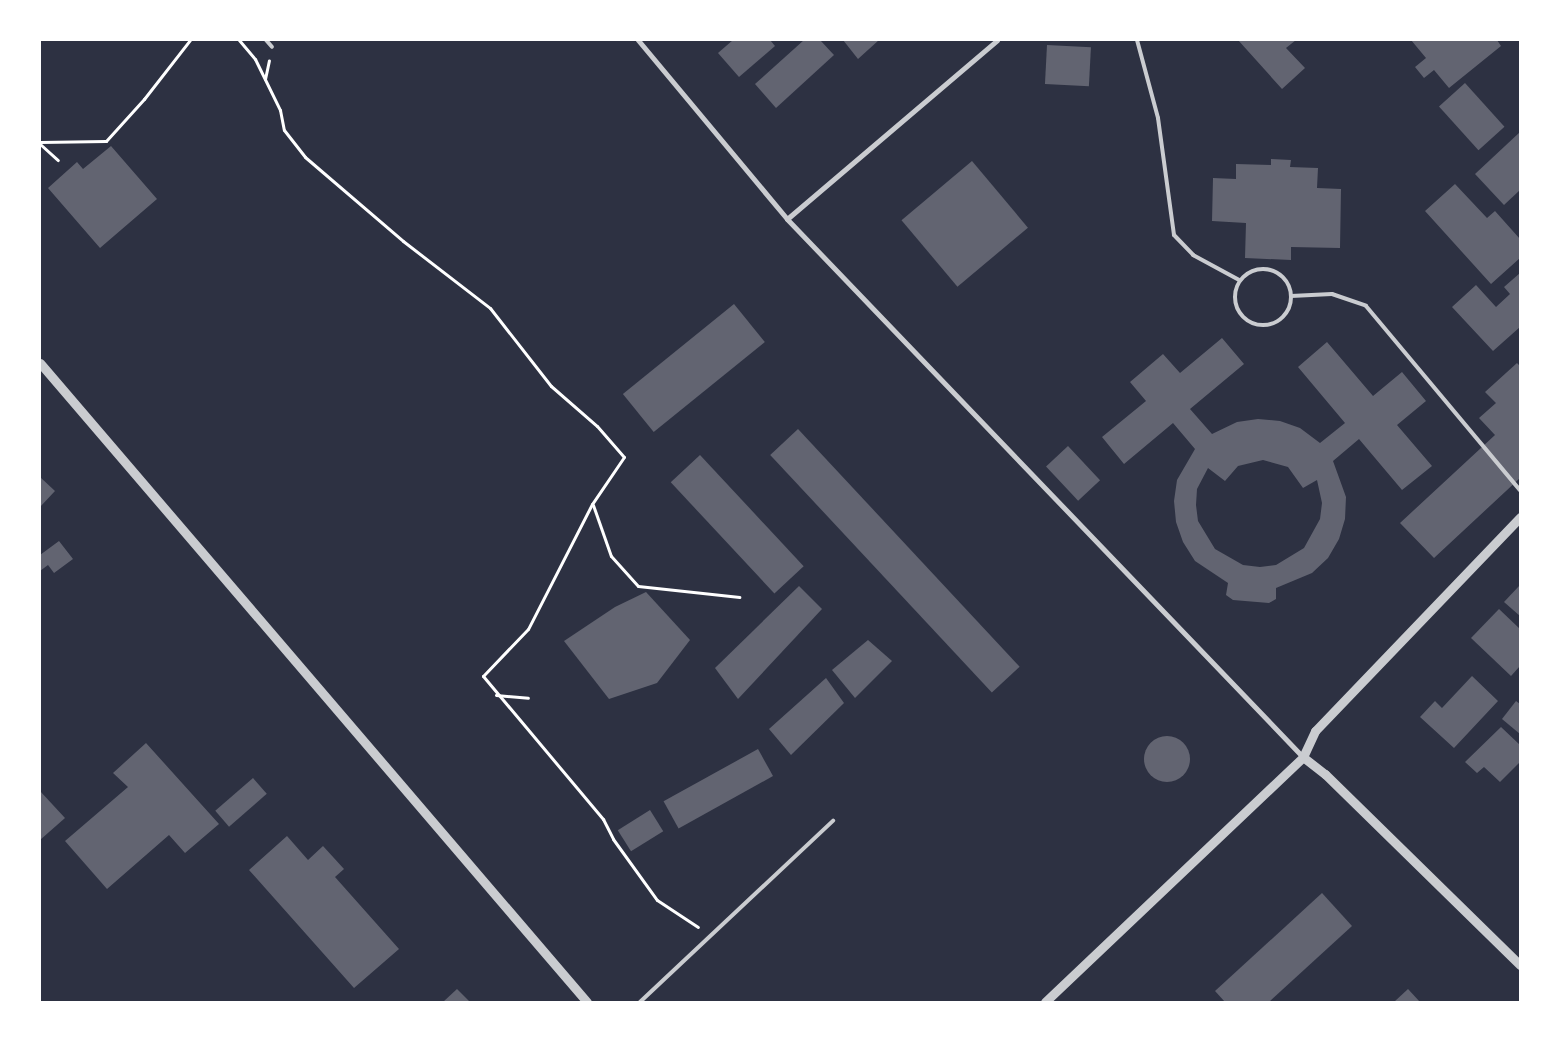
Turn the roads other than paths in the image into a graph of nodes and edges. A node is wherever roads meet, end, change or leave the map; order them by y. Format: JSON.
{"nodes":[{"id":1,"x":266,"y":40,"type":"edge"},
{"id":2,"x":638,"y":40,"type":"edge"},
{"id":3,"x":997,"y":40,"type":"edge"},
{"id":4,"x":1137,"y":40,"type":"edge"},
{"id":5,"x":272,"y":47,"type":"dead end"},
{"id":6,"x":787,"y":219,"type":"junction"},
{"id":7,"x":1239,"y":280,"type":"junction"},
{"id":8,"x":1291,"y":296,"type":"junction"},
{"id":9,"x":40,"y":364,"type":"edge"},
{"id":10,"x":1520,"y":490,"type":"edge"},
{"id":11,"x":1520,"y":517,"type":"edge"},
{"id":12,"x":1303,"y":757,"type":"junction"},
{"id":13,"x":833,"y":821,"type":"dead end"},
{"id":14,"x":1520,"y":965,"type":"edge"},
{"id":15,"x":587,"y":1002,"type":"edge"},
{"id":16,"x":640,"y":1002,"type":"edge"},
{"id":17,"x":1045,"y":1002,"type":"edge"}],
"edges":[{"from":1,"to":5,"type":"lane"},
{"from":2,"to":6,"type":"street"},
{"from":3,"to":6,"type":"street"},
{"from":4,"to":7,"type":"lane"},
{"from":6,"to":12,"type":"street"},
{"from":7,"to":8,"type":"lane"},
{"from":7,"to":8,"type":"lane"},
{"from":8,"to":10,"type":"lane"},
{"from":9,"to":15,"type":"street"},
{"from":11,"to":12,"type":"street"},
{"from":12,"to":14,"type":"street"},
{"from":12,"to":17,"type":"street"},
{"from":13,"to":16,"type":"lane"}]}
